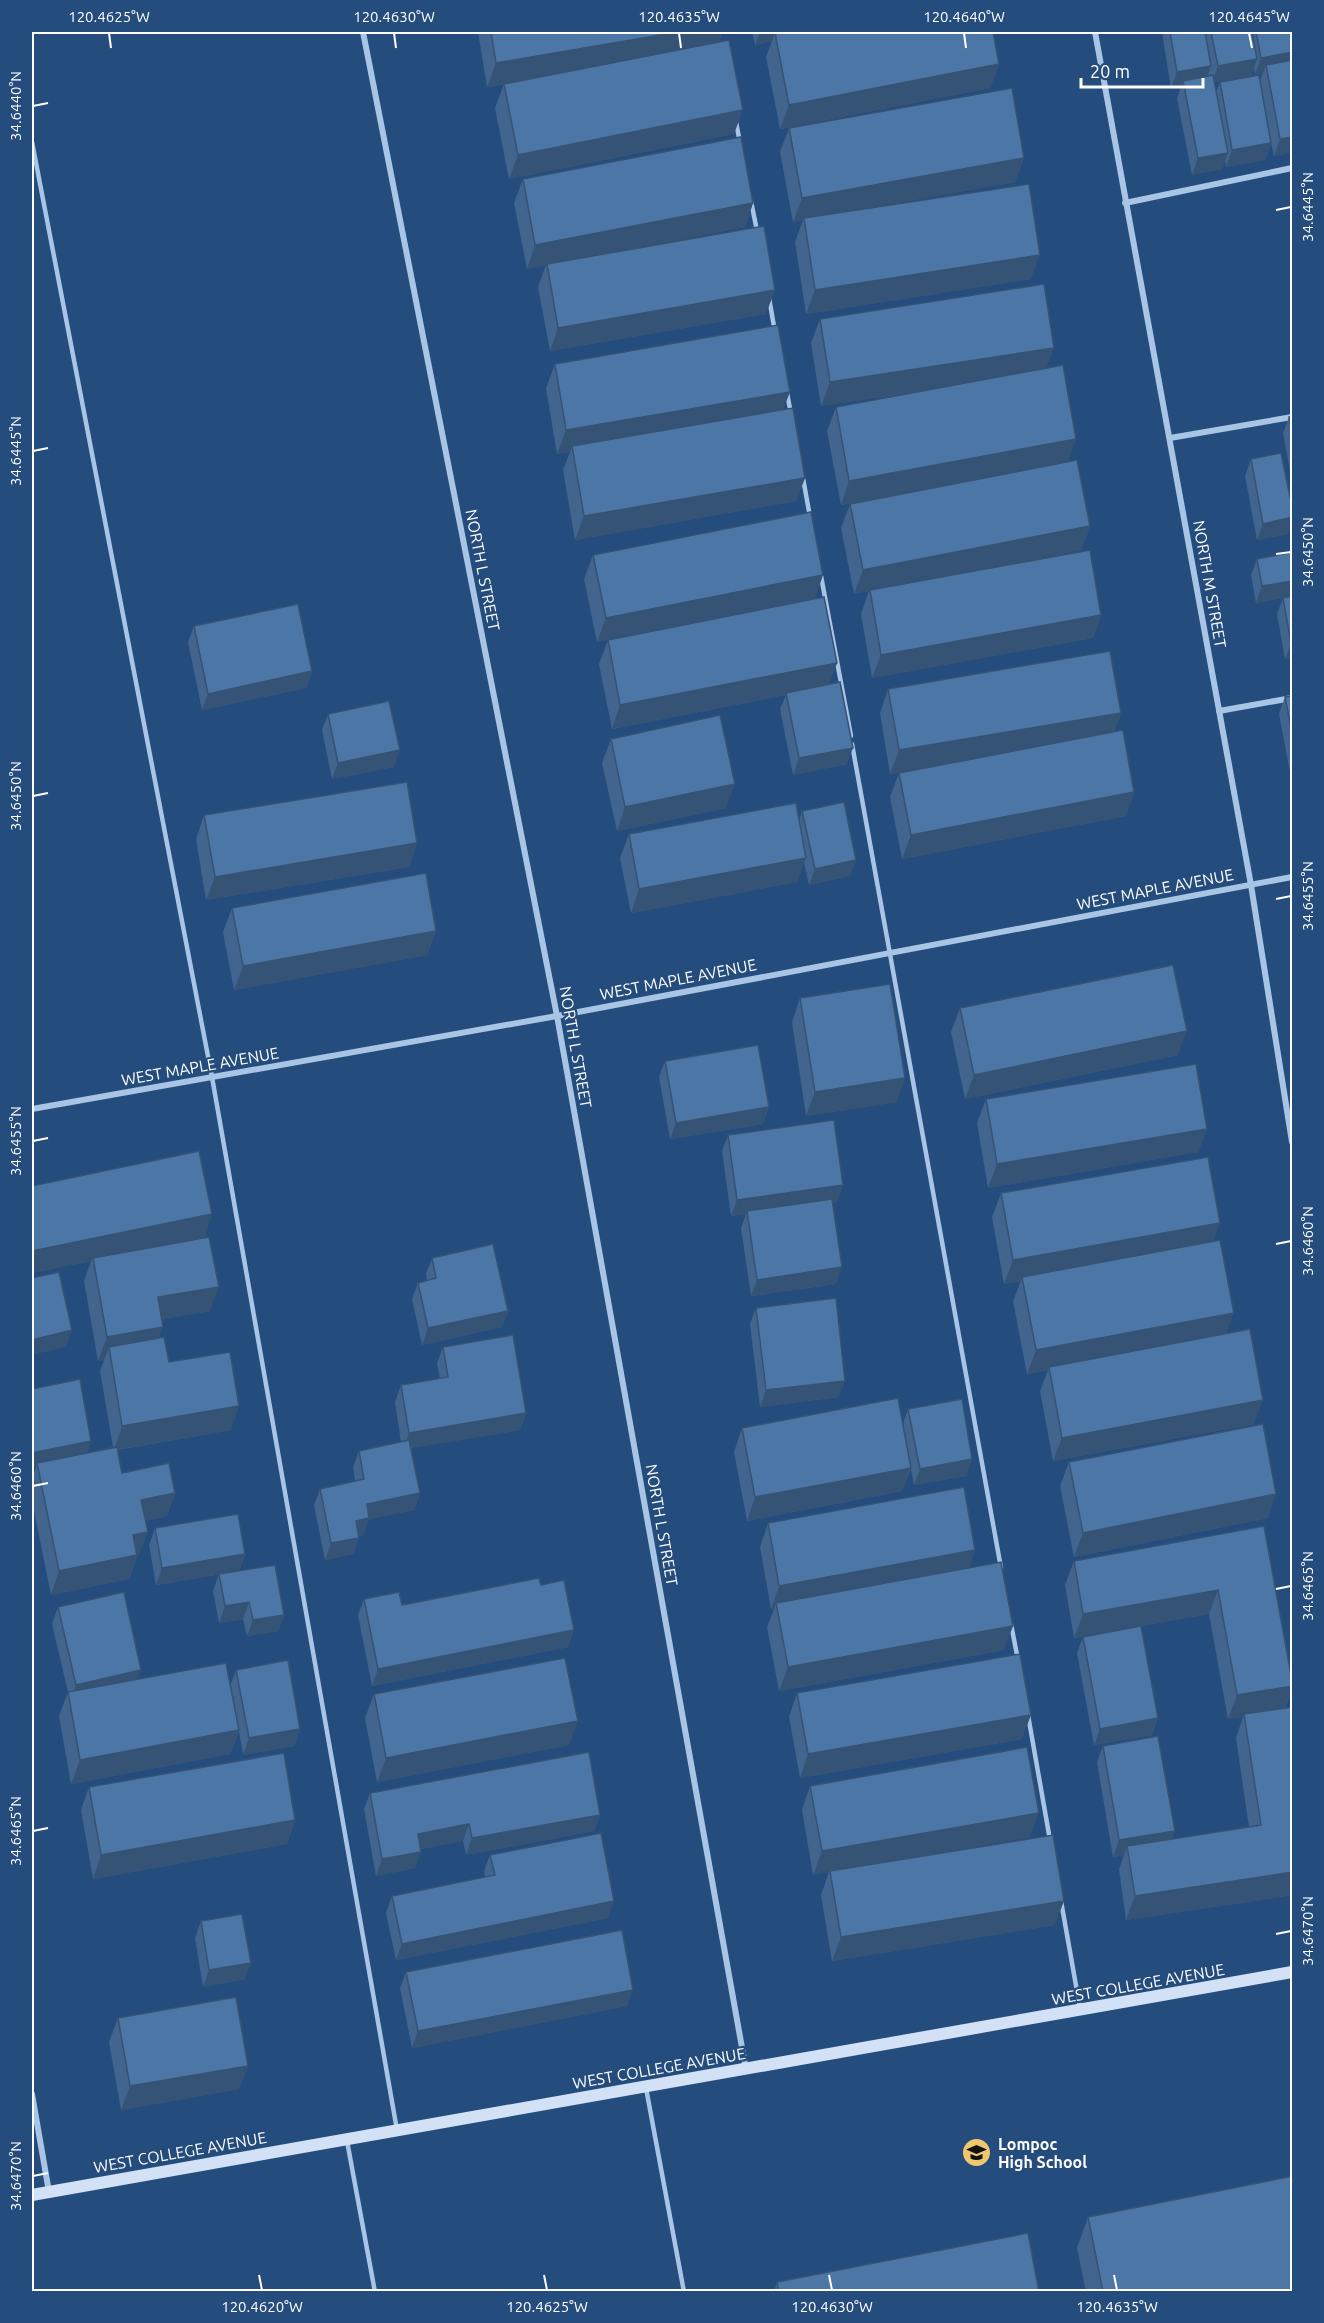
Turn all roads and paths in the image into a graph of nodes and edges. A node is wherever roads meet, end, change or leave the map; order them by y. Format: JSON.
{"nodes":[{"id":1,"x":363,"y":32,"type":"edge"},
{"id":2,"x":1095,"y":32,"type":"edge"},
{"id":3,"x":735,"y":113,"type":"edge"},
{"id":4,"x":32,"y":142,"type":"edge"},
{"id":5,"x":741,"y":148,"type":"edge"},
{"id":6,"x":1293,"y":168,"type":"edge"},
{"id":7,"x":750,"y":195,"type":"edge"},
{"id":8,"x":1125,"y":203,"type":"junction"},
{"id":9,"x":758,"y":241,"type":"edge"},
{"id":10,"x":767,"y":288,"type":"edge"},
{"id":11,"x":776,"y":335,"type":"edge"},
{"id":12,"x":784,"y":381,"type":"edge"},
{"id":13,"x":791,"y":416,"type":"edge"},
{"id":14,"x":1293,"y":417,"type":"edge"},
{"id":15,"x":1170,"y":438,"type":"junction"},
{"id":16,"x":802,"y":475,"type":"edge"},
{"id":17,"x":811,"y":521,"type":"edge"},
{"id":18,"x":819,"y":568,"type":"edge"},
{"id":19,"x":1293,"y":698,"type":"edge"},
{"id":20,"x":1219,"y":711,"type":"junction"},
{"id":21,"x":1293,"y":877,"type":"edge"},
{"id":22,"x":1251,"y":885,"type":"junction"},
{"id":23,"x":891,"y":953,"type":"junction"},
{"id":24,"x":557,"y":1016,"type":"junction"},
{"id":25,"x":212,"y":1077,"type":"junction"},
{"id":26,"x":32,"y":1109,"type":"edge"},
{"id":27,"x":1293,"y":1142,"type":"edge"},
{"id":28,"x":1003,"y":1576,"type":"edge"},
{"id":29,"x":1011,"y":1623,"type":"edge"},
{"id":30,"x":1020,"y":1670,"type":"edge"},
{"id":31,"x":1026,"y":1705,"type":"edge"},
{"id":32,"x":1051,"y":1846,"type":"edge"},
{"id":33,"x":1060,"y":1893,"type":"edge"},
{"id":34,"x":1293,"y":1972,"type":"edge"},
{"id":35,"x":1081,"y":2011,"type":"junction"},
{"id":36,"x":746,"y":2070,"type":"junction"},
{"id":37,"x":646,"y":2088,"type":"junction"},
{"id":38,"x":32,"y":2094,"type":"edge"},
{"id":39,"x":397,"y":2130,"type":"junction"},
{"id":40,"x":346,"y":2139,"type":"junction"},
{"id":41,"x":49,"y":2192,"type":"junction"},
{"id":42,"x":32,"y":2195,"type":"edge"},
{"id":43,"x":375,"y":2292,"type":"edge"},
{"id":44,"x":684,"y":2292,"type":"edge"}],
"edges":[{"from":1,"to":24,"type":"street","name":"NORTH L STREET"},
{"from":2,"to":8,"type":"street","name":"NORTH M STREET"},
{"from":3,"to":5,"type":"lane"},
{"from":4,"to":25,"type":"lane"},
{"from":6,"to":8,"type":"street"},
{"from":7,"to":9,"type":"lane"},
{"from":8,"to":15,"type":"street","name":"NORTH M STREET"},
{"from":10,"to":11,"type":"lane"},
{"from":12,"to":13,"type":"lane"},
{"from":14,"to":15,"type":"street"},
{"from":15,"to":20,"type":"street","name":"NORTH M STREET"},
{"from":16,"to":17,"type":"lane"},
{"from":18,"to":23,"type":"lane"},
{"from":19,"to":20,"type":"street"},
{"from":20,"to":22,"type":"street","name":"NORTH M STREET"},
{"from":21,"to":22,"type":"street","name":"WEST MAPLE AVENUE"},
{"from":22,"to":23,"type":"street","name":"WEST MAPLE AVENUE"},
{"from":22,"to":27,"type":"street","name":"NORTH M STREET"},
{"from":23,"to":24,"type":"street","name":"WEST MAPLE AVENUE"},
{"from":23,"to":28,"type":"lane"},
{"from":24,"to":25,"type":"street","name":"WEST MAPLE AVENUE"},
{"from":24,"to":36,"type":"street","name":"NORTH L STREET"},
{"from":25,"to":26,"type":"street","name":"WEST MAPLE AVENUE"},
{"from":25,"to":39,"type":"lane"},
{"from":29,"to":30,"type":"lane"},
{"from":31,"to":32,"type":"lane"},
{"from":33,"to":35,"type":"lane"},
{"from":34,"to":35,"type":"street","name":"WEST COLLEGE AVENUE"},
{"from":35,"to":36,"type":"street","name":"WEST COLLEGE AVENUE"},
{"from":36,"to":37,"type":"street","name":"WEST COLLEGE AVENUE"},
{"from":37,"to":39,"type":"street","name":"WEST COLLEGE AVENUE"},
{"from":37,"to":44,"type":"lane"},
{"from":38,"to":41,"type":"street"},
{"from":39,"to":40,"type":"street","name":"WEST COLLEGE AVENUE"},
{"from":40,"to":41,"type":"street","name":"WEST COLLEGE AVENUE"},
{"from":40,"to":43,"type":"lane"},
{"from":41,"to":42,"type":"street","name":"WEST COLLEGE AVENUE"}]}
